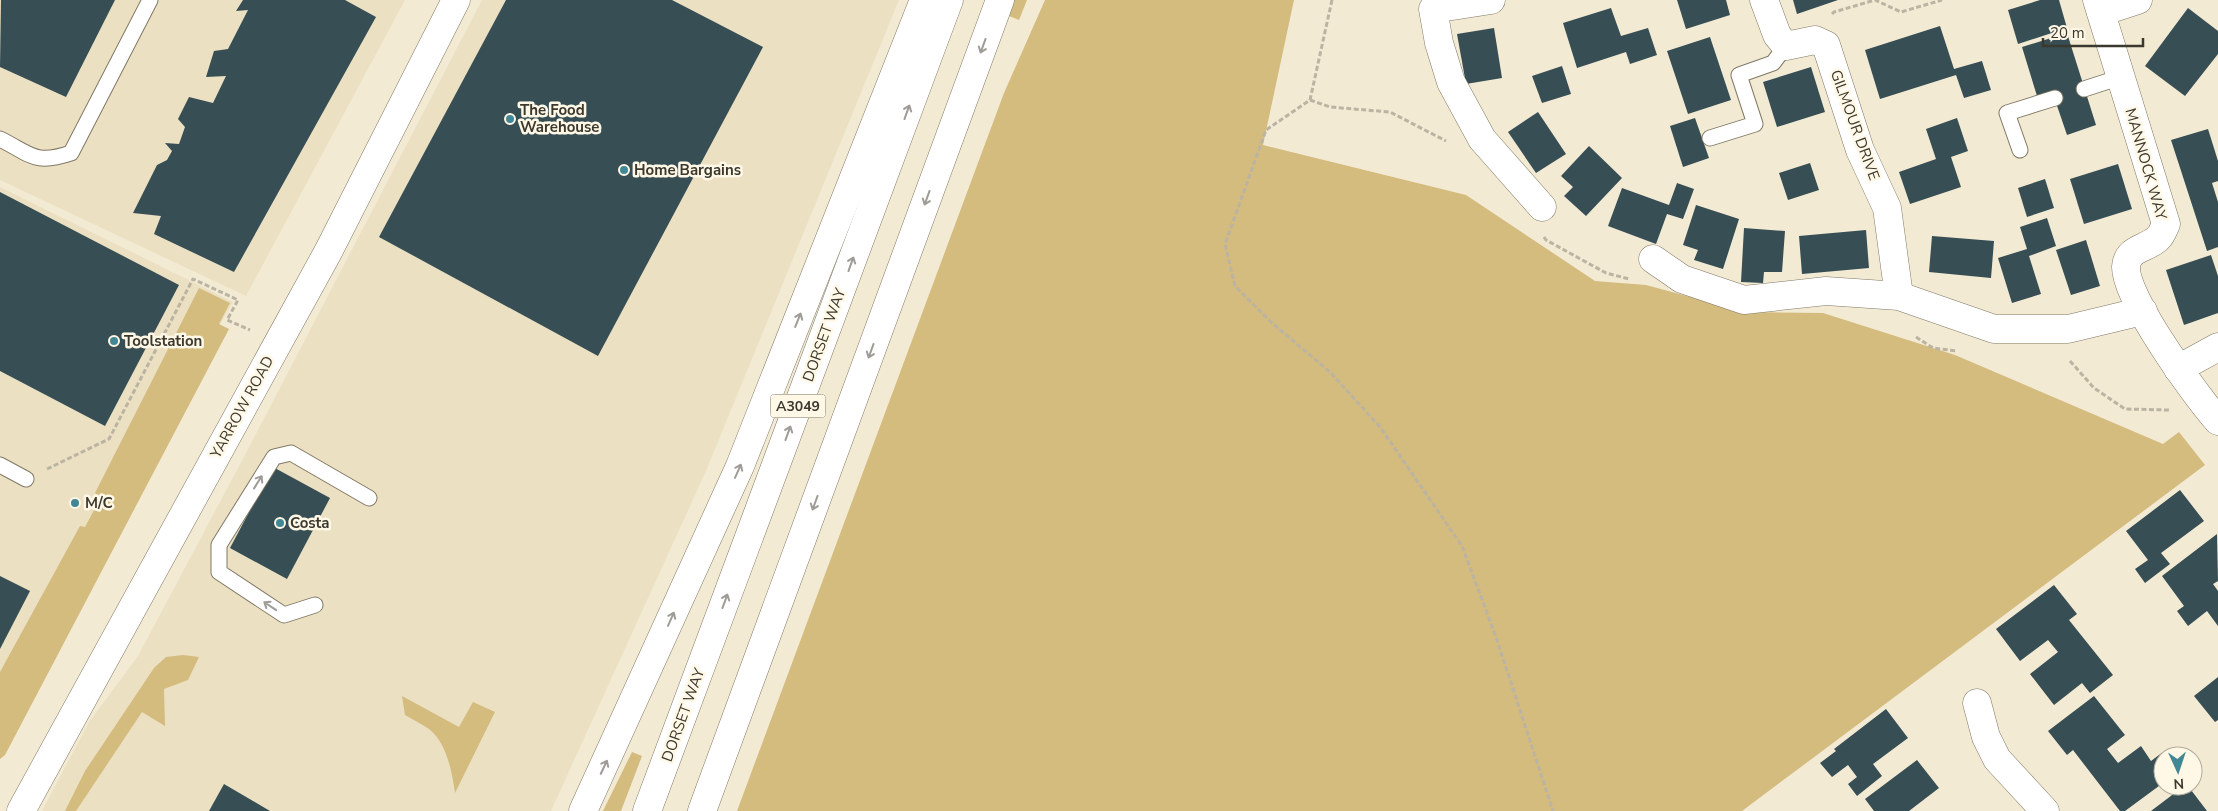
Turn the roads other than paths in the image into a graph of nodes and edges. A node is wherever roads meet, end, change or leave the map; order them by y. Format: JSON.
{"nodes":[{"id":1,"x":150,"y":0,"type":"edge"},
{"id":2,"x":456,"y":0,"type":"edge"},
{"id":3,"x":924,"y":0,"type":"edge"},
{"id":4,"x":949,"y":0,"type":"edge"},
{"id":5,"x":1000,"y":0,"type":"edge"},
{"id":6,"x":1491,"y":0,"type":"edge"},
{"id":7,"x":1764,"y":0,"type":"edge"},
{"id":8,"x":2138,"y":0,"type":"edge"},
{"id":9,"x":1432,"y":4,"type":"edge"},
{"id":10,"x":2099,"y":6,"type":"edge"},
{"id":11,"x":1786,"y":46,"type":"junction"},
{"id":12,"x":2121,"y":77,"type":"junction"},
{"id":13,"x":2084,"y":89,"type":"dead end"},
{"id":14,"x":2055,"y":98,"type":"dead end"},
{"id":15,"x":1710,"y":138,"type":"dead end"},
{"id":16,"x":0,"y":139,"type":"edge"},
{"id":17,"x":2020,"y":150,"type":"dead end"},
{"id":18,"x":1542,"y":207,"type":"dead end"},
{"id":19,"x":1653,"y":259,"type":"dead end"},
{"id":20,"x":1899,"y":296,"type":"junction"},
{"id":21,"x":2144,"y":311,"type":"junction"},
{"id":22,"x":2218,"y":347,"type":"edge"},
{"id":23,"x":2178,"y":369,"type":"junction"},
{"id":24,"x":2218,"y":421,"type":"edge"},
{"id":25,"x":0,"y":465,"type":"edge"},
{"id":26,"x":26,"y":479,"type":"road end"},
{"id":27,"x":369,"y":498,"type":"dead end"},
{"id":28,"x":314,"y":605,"type":"dead end"},
{"id":29,"x":1977,"y":703,"type":"dead end"},
{"id":30,"x":21,"y":811,"type":"edge"},
{"id":31,"x":583,"y":811,"type":"edge"},
{"id":32,"x":647,"y":811,"type":"edge"},
{"id":33,"x":702,"y":811,"type":"edge"},
{"id":34,"x":2045,"y":811,"type":"edge"}],
"edges":[{"from":1,"to":16,"type":"lane"},
{"from":2,"to":30,"type":"main road","name":"YARROW ROAD"},
{"from":31,"to":3,"type":"main road","one_way":true},
{"from":32,"to":4,"type":"main road","name":"DORSET WAY","number":"A3049","one_way":true},
{"from":5,"to":33,"type":"main road","number":"A3049","one_way":true},
{"from":6,"to":9,"type":"main road"},
{"from":7,"to":11,"type":"main road"},
{"from":8,"to":10,"type":"main road"},
{"from":9,"to":18,"type":"main road"},
{"from":10,"to":12,"type":"main road","name":"MANNOCK WAY"},
{"from":11,"to":15,"type":"lane"},
{"from":11,"to":20,"type":"main road","name":"GILMOUR DRIVE"},
{"from":12,"to":13,"type":"lane"},
{"from":12,"to":21,"type":"main road","name":"MANNOCK WAY"},
{"from":14,"to":17,"type":"lane"},
{"from":19,"to":20,"type":"main road"},
{"from":20,"to":21,"type":"main road"},
{"from":21,"to":23,"type":"main road","name":"MANNOCK WAY"},
{"from":22,"to":23,"type":"main road"},
{"from":23,"to":24,"type":"main road","name":"MANNOCK WAY"},
{"from":25,"to":26,"type":"lane"},
{"from":28,"to":27,"type":"lane","one_way":true},
{"from":29,"to":34,"type":"main road"}]}
